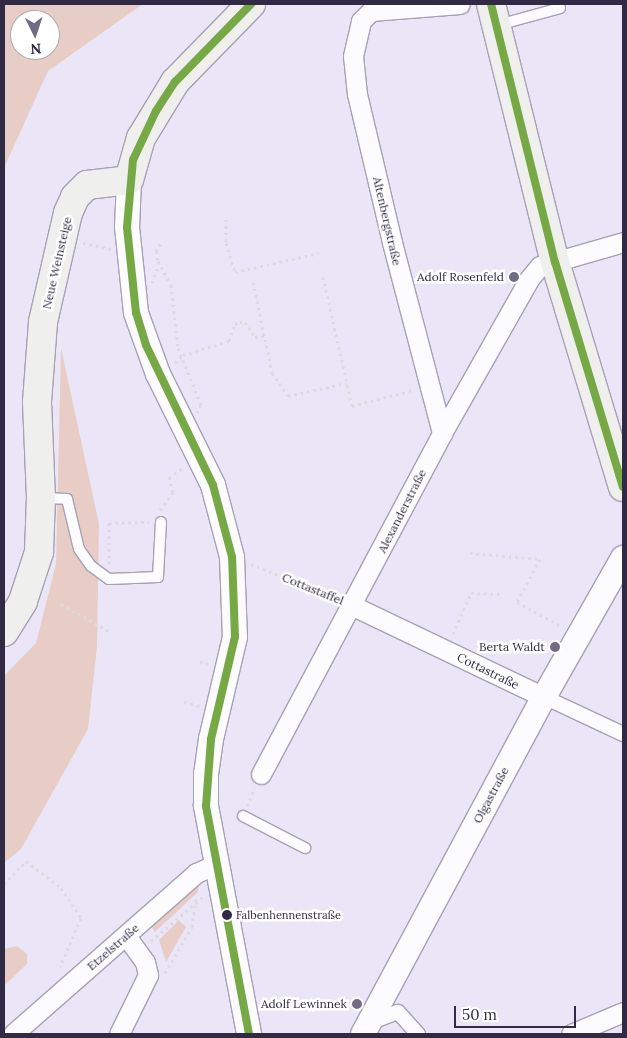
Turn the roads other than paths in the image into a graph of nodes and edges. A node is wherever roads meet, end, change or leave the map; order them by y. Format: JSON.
{"nodes":[{"id":1,"x":251,"y":4,"type":"edge"},
{"id":2,"x":460,"y":4,"type":"edge"},
{"id":3,"x":559,"y":6,"type":"edge"},
{"id":4,"x":494,"y":15,"type":"edge"},
{"id":5,"x":129,"y":180,"type":"junction"},
{"id":6,"x":623,"y":242,"type":"edge"},
{"id":7,"x":555,"y":262,"type":"junction"},
{"id":8,"x":442,"y":433,"type":"junction"},
{"id":9,"x":623,"y":487,"type":"edge"},
{"id":10,"x":41,"y":498,"type":"junction"},
{"id":11,"x":156,"y":522,"type":"road end"},
{"id":12,"x":623,"y":558,"type":"edge"},
{"id":13,"x":353,"y":606,"type":"junction"},
{"id":14,"x":4,"y":632,"type":"edge"},
{"id":15,"x":544,"y":697,"type":"junction"},
{"id":16,"x":623,"y":734,"type":"edge"},
{"id":17,"x":261,"y":774,"type":"dead end"},
{"id":18,"x":243,"y":816,"type":"dead end"},
{"id":19,"x":305,"y":848,"type":"dead end"},
{"id":20,"x":217,"y":877,"type":"junction"},
{"id":21,"x":126,"y":936,"type":"junction"},
{"id":22,"x":623,"y":1012,"type":"edge"},
{"id":23,"x":366,"y":1029,"type":"edge"},
{"id":24,"x":13,"y":1034,"type":"edge"},
{"id":25,"x":119,"y":1034,"type":"edge"},
{"id":26,"x":249,"y":1034,"type":"edge"},
{"id":27,"x":418,"y":1034,"type":"edge"},
{"id":28,"x":571,"y":1034,"type":"edge"}],
"edges":[{"from":1,"to":5,"type":"main road"},
{"from":2,"to":8,"type":"street","name":"Altenbergstraße"},
{"from":3,"to":4,"type":"lane"},
{"from":4,"to":7,"type":"main road"},
{"from":5,"to":10,"type":"main road","name":"Neue Weinsteige"},
{"from":5,"to":20,"type":"street"},
{"from":6,"to":7,"type":"street","name":"Alexanderstraße"},
{"from":7,"to":8,"type":"street","name":"Alexanderstraße"},
{"from":7,"to":9,"type":"main road"},
{"from":8,"to":13,"type":"street","name":"Alexanderstraße"},
{"from":10,"to":11,"type":"lane"},
{"from":10,"to":14,"type":"main road","name":"Neue Weinsteige"},
{"from":12,"to":15,"type":"street","name":"Olgastraße"},
{"from":13,"to":15,"type":"street","name":"Cottastraße"},
{"from":13,"to":17,"type":"street","name":"Alexanderstraße"},
{"from":15,"to":16,"type":"street","name":"Cottastraße"},
{"from":15,"to":23,"type":"street","name":"Olgastraße"},
{"from":18,"to":19,"type":"lane"},
{"from":20,"to":21,"type":"street","name":"Etzelstraße"},
{"from":20,"to":26,"type":"street"},
{"from":21,"to":24,"type":"street","name":"Etzelstraße"},
{"from":21,"to":25,"type":"street"},
{"from":22,"to":28,"type":"street"},
{"from":23,"to":27,"type":"street"}]}
